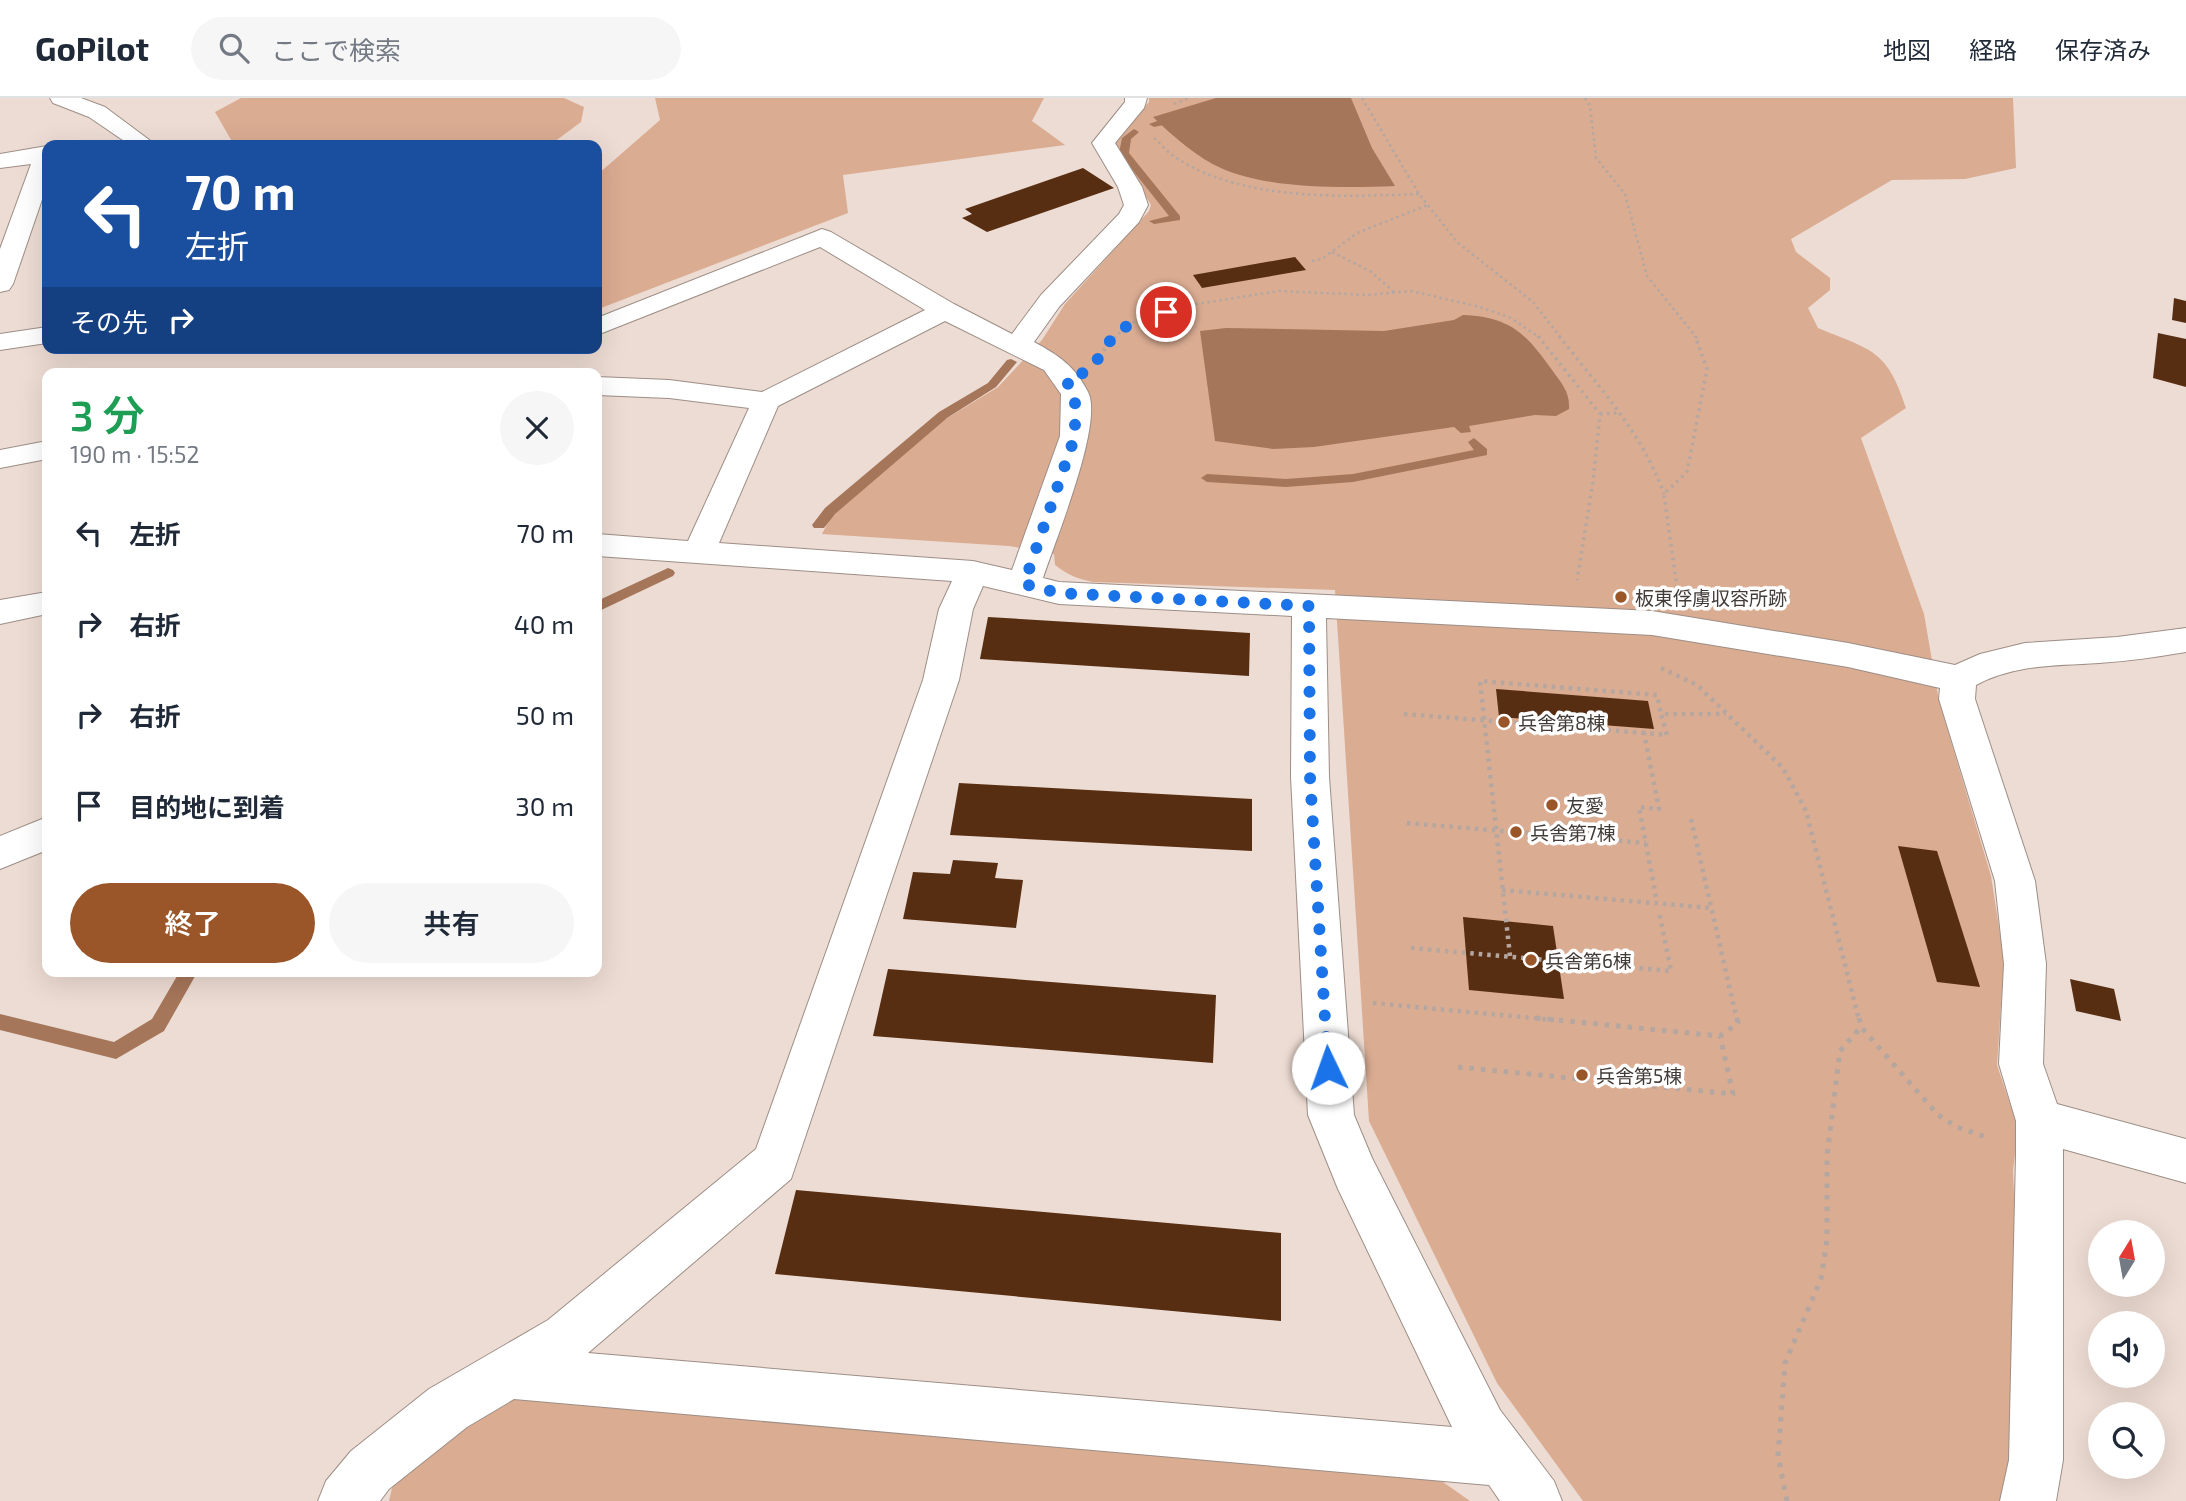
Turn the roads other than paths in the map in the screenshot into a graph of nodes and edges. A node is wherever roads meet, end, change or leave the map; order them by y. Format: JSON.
{"nodes":[{"id":1,"x":1136,"y":98,"type":"edge"},
{"id":2,"x":66,"y":99,"type":"edge"},
{"id":3,"x":53,"y":140,"type":"edge"},
{"id":4,"x":138,"y":140,"type":"edge"},
{"id":5,"x":42,"y":146,"type":"edge"},
{"id":6,"x":0,"y":162,"type":"edge"},
{"id":7,"x":42,"y":169,"type":"edge"},
{"id":8,"x":0,"y":284,"type":"edge"},
{"id":9,"x":945,"y":310,"type":"junction"},
{"id":10,"x":42,"y":336,"type":"edge"},
{"id":11,"x":0,"y":342,"type":"edge"},
{"id":12,"x":1018,"y":344,"type":"junction"},
{"id":13,"x":602,"y":347,"type":"edge"},
{"id":14,"x":597,"y":354,"type":"edge"},
{"id":15,"x":766,"y":401,"type":"junction"},
{"id":16,"x":42,"y":451,"type":"edge"},
{"id":17,"x":0,"y":459,"type":"edge"},
{"id":18,"x":602,"y":545,"type":"edge"},
{"id":19,"x":700,"y":550,"type":"junction"},
{"id":20,"x":973,"y":572,"type":"junction"},
{"id":21,"x":1024,"y":584,"type":"junction"},
{"id":22,"x":42,"y":604,"type":"edge"},
{"id":23,"x":1309,"y":606,"type":"junction"},
{"id":24,"x":0,"y":612,"type":"edge"},
{"id":25,"x":2186,"y":640,"type":"edge"},
{"id":26,"x":1959,"y":679,"type":"junction"},
{"id":27,"x":42,"y":835,"type":"edge"},
{"id":28,"x":0,"y":853,"type":"edge"},
{"id":29,"x":2039,"y":1139,"type":"junction"},
{"id":30,"x":2186,"y":1161,"type":"edge"},
{"id":31,"x":508,"y":1372,"type":"junction"},
{"id":32,"x":1503,"y":1459,"type":"junction"},
{"id":33,"x":346,"y":1501,"type":"edge"},
{"id":34,"x":1534,"y":1501,"type":"edge"},
{"id":35,"x":2028,"y":1501,"type":"edge"}],
"edges":[{"from":1,"to":12,"type":"street"},
{"from":2,"to":3,"type":"street"},
{"from":2,"to":4,"type":"street"},
{"from":5,"to":6,"type":"street"},
{"from":7,"to":8,"type":"street"},
{"from":9,"to":12,"type":"street"},
{"from":9,"to":13,"type":"street"},
{"from":9,"to":15,"type":"street"},
{"from":10,"to":11,"type":"street"},
{"from":12,"to":21,"type":"street"},
{"from":14,"to":15,"type":"street"},
{"from":15,"to":19,"type":"street"},
{"from":16,"to":17,"type":"street"},
{"from":18,"to":19,"type":"street"},
{"from":19,"to":20,"type":"street"},
{"from":20,"to":21,"type":"street"},
{"from":20,"to":31,"type":"street"},
{"from":21,"to":23,"type":"street"},
{"from":22,"to":24,"type":"street"},
{"from":23,"to":26,"type":"street"},
{"from":23,"to":32,"type":"street"},
{"from":25,"to":26,"type":"street"},
{"from":26,"to":29,"type":"street"},
{"from":27,"to":28,"type":"street"},
{"from":29,"to":30,"type":"street"},
{"from":29,"to":35,"type":"street"},
{"from":31,"to":32,"type":"street"},
{"from":31,"to":33,"type":"street"},
{"from":32,"to":34,"type":"street"}]}
